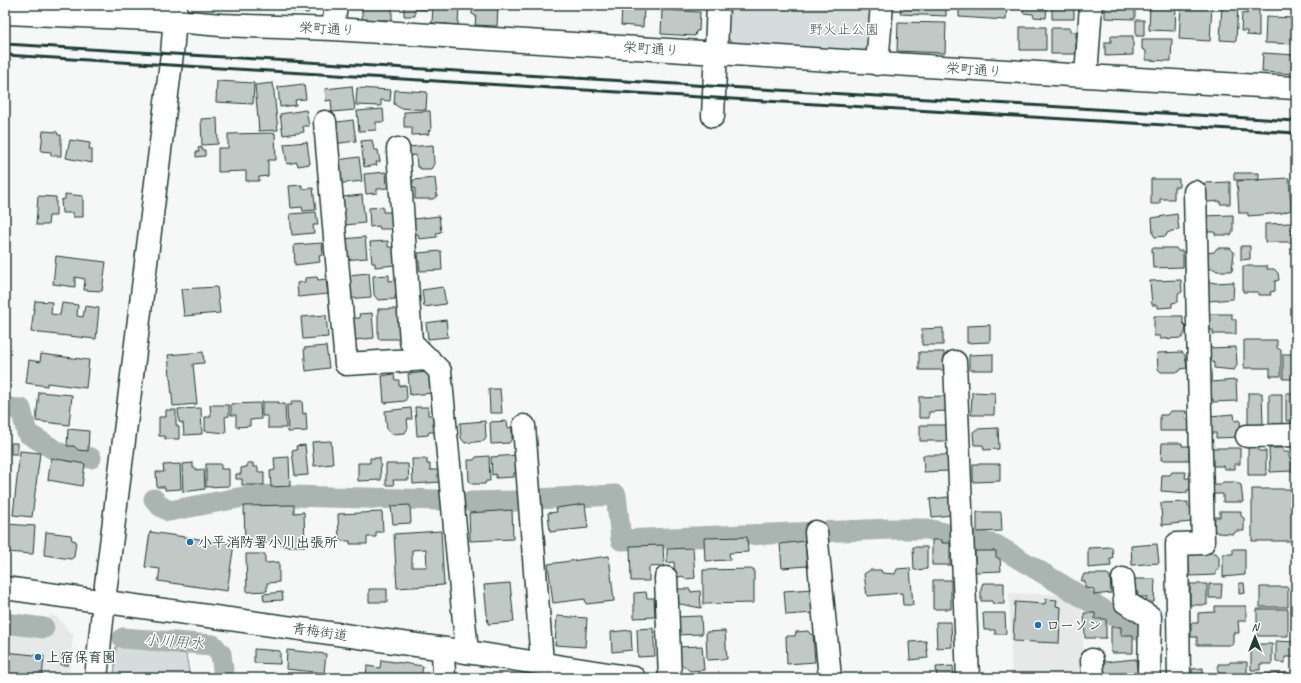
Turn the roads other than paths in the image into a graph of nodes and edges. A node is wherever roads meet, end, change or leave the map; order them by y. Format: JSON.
{"nodes":[{"id":1,"x":208,"y":5,"type":"edge"},
{"id":2,"x":336,"y":5,"type":"edge"},
{"id":3,"x":718,"y":5,"type":"edge"},
{"id":4,"x":882,"y":5,"type":"edge"},
{"id":5,"x":1091,"y":5,"type":"edge"},
{"id":6,"x":11,"y":10,"type":"edge"},
{"id":7,"x":175,"y":13,"type":"edge"},
{"id":8,"x":221,"y":25,"type":"junction"},
{"id":9,"x":333,"y":29,"type":"junction"},
{"id":10,"x":715,"y":53,"type":"junction"},
{"id":11,"x":878,"y":64,"type":"junction"},
{"id":12,"x":1086,"y":76,"type":"junction"},
{"id":13,"x":1296,"y":88,"type":"edge"},
{"id":14,"x":713,"y":116,"type":"dead end"},
{"id":15,"x":325,"y":122,"type":"dead end"},
{"id":16,"x":398,"y":149,"type":"dead end"},
{"id":17,"x":1195,"y":192,"type":"dead end"},
{"id":18,"x":429,"y":359,"type":"junction"},
{"id":19,"x":955,"y":362,"type":"dead end"},
{"id":20,"x":524,"y":426,"type":"dead end"},
{"id":21,"x":1296,"y":435,"type":"edge"},
{"id":22,"x":1247,"y":436,"type":"dead end"},
{"id":23,"x":816,"y":532,"type":"dead end"},
{"id":24,"x":666,"y":578,"type":"dead end"},
{"id":25,"x":1123,"y":579,"type":"dead end"},
{"id":26,"x":5,"y":588,"type":"edge"},
{"id":27,"x":104,"y":601,"type":"junction"},
{"id":28,"x":443,"y":649,"type":"junction"},
{"id":29,"x":467,"y":652,"type":"junction"},
{"id":30,"x":542,"y":663,"type":"junction"},
{"id":31,"x":96,"y":678,"type":"edge"},
{"id":32,"x":444,"y":678,"type":"edge"},
{"id":33,"x":634,"y":678,"type":"edge"},
{"id":34,"x":670,"y":678,"type":"edge"},
{"id":35,"x":830,"y":678,"type":"edge"},
{"id":36,"x":968,"y":678,"type":"edge"},
{"id":37,"x":1149,"y":678,"type":"edge"},
{"id":38,"x":1179,"y":678,"type":"edge"}],
"edges":[{"from":1,"to":8,"type":"street"},
{"from":2,"to":9,"type":"street"},
{"from":3,"to":10,"type":"street"},
{"from":4,"to":11,"type":"street"},
{"from":5,"to":12,"type":"street"},
{"from":6,"to":7,"type":"street","name":"栄町通り"},
{"from":7,"to":8,"type":"street","name":"栄町通り"},
{"from":7,"to":27,"type":"street"},
{"from":8,"to":9,"type":"street","name":"栄町通り"},
{"from":9,"to":10,"type":"street","name":"栄町通り"},
{"from":10,"to":11,"type":"street","name":"栄町通り"},
{"from":10,"to":14,"type":"street"},
{"from":11,"to":12,"type":"street","name":"栄町通り"},
{"from":12,"to":13,"type":"street","name":"栄町通り"},
{"from":15,"to":18,"type":"street"},
{"from":16,"to":18,"type":"street"},
{"from":17,"to":38,"type":"street"},
{"from":18,"to":29,"type":"street"},
{"from":19,"to":36,"type":"street"},
{"from":20,"to":30,"type":"street"},
{"from":21,"to":22,"type":"street"},
{"from":23,"to":35,"type":"street"},
{"from":24,"to":34,"type":"street"},
{"from":25,"to":37,"type":"street"},
{"from":26,"to":27,"type":"street","name":"青梅街道"},
{"from":27,"to":28,"type":"street","name":"青梅街道"},
{"from":27,"to":31,"type":"street"},
{"from":28,"to":29,"type":"street","name":"青梅街道"},
{"from":28,"to":32,"type":"street"},
{"from":29,"to":30,"type":"street","name":"青梅街道"},
{"from":30,"to":33,"type":"street","name":"青梅街道"}]}
